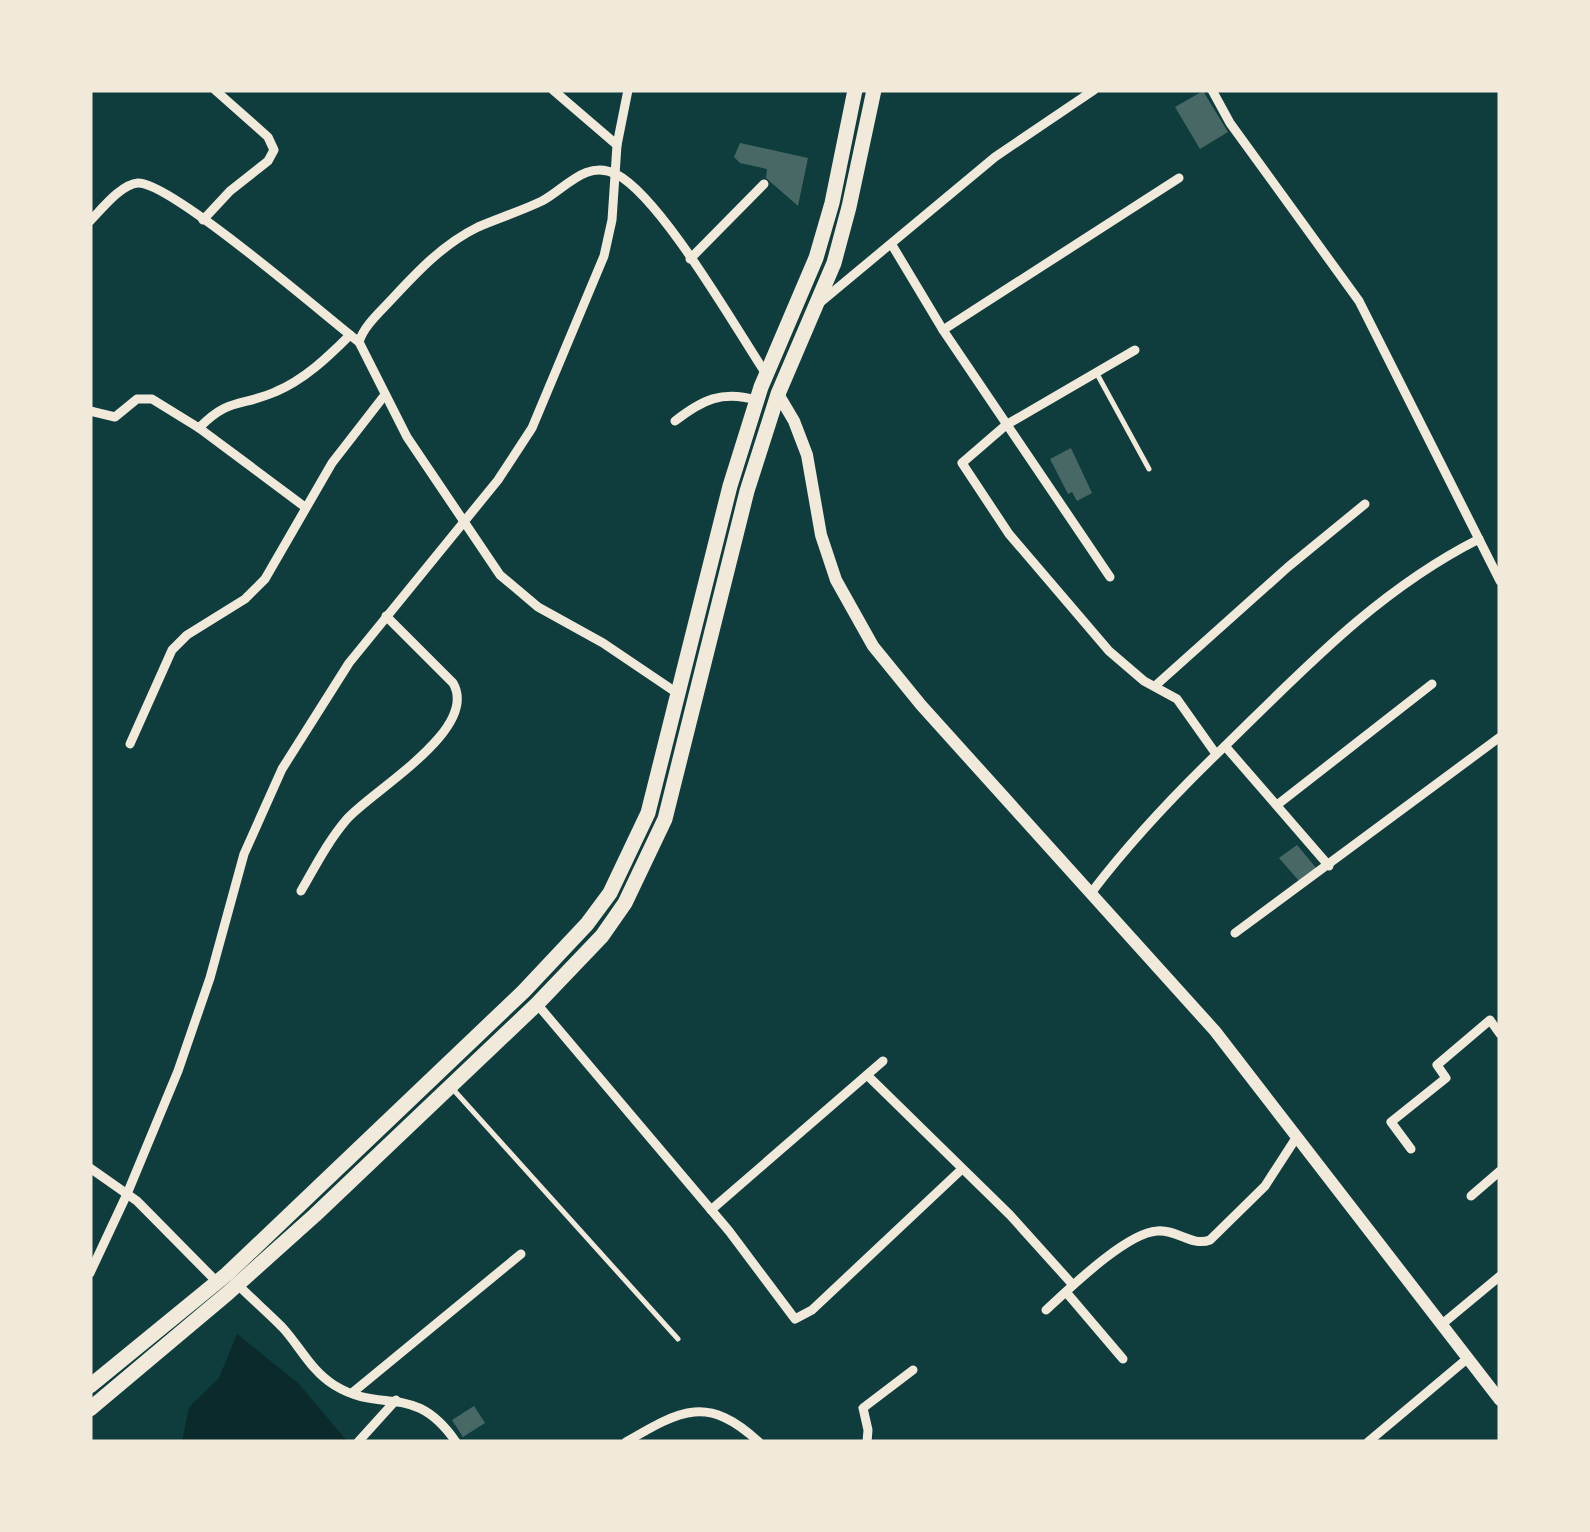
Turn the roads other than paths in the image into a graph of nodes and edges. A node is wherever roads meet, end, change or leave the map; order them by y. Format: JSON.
{"nodes":[{"id":1,"x":214,"y":90,"type":"edge"},
{"id":2,"x":553,"y":90,"type":"edge"},
{"id":3,"x":628,"y":90,"type":"edge"},
{"id":4,"x":855,"y":90,"type":"edge"},
{"id":5,"x":874,"y":90,"type":"edge"},
{"id":6,"x":1094,"y":90,"type":"edge"},
{"id":7,"x":1212,"y":90,"type":"edge"},
{"id":8,"x":617,"y":145,"type":"junction"},
{"id":9,"x":841,"y":156,"type":"junction"},
{"id":10,"x":859,"y":160,"type":"junction"},
{"id":11,"x":614,"y":172,"type":"junction"},
{"id":12,"x":1179,"y":178,"type":"dead end"},
{"id":13,"x":764,"y":184,"type":"dead end"},
{"id":14,"x":203,"y":220,"type":"junction"},
{"id":15,"x":90,"y":222,"type":"edge"},
{"id":16,"x":892,"y":245,"type":"junction"},
{"id":17,"x":690,"y":258,"type":"junction"},
{"id":18,"x":816,"y":306,"type":"junction"},
{"id":19,"x":943,"y":330,"type":"junction"},
{"id":20,"x":350,"y":335,"type":"junction"},
{"id":21,"x":359,"y":342,"type":"junction"},
{"id":22,"x":1135,"y":350,"type":"dead end"},
{"id":23,"x":1096,"y":372,"type":"junction"},
{"id":24,"x":766,"y":374,"type":"junction"},
{"id":25,"x":778,"y":394,"type":"junction"},
{"id":26,"x":384,"y":396,"type":"junction"},
{"id":27,"x":756,"y":400,"type":"junction"},
{"id":28,"x":90,"y":411,"type":"edge"},
{"id":29,"x":675,"y":420,"type":"dead end"},
{"id":30,"x":1006,"y":425,"type":"junction"},
{"id":31,"x":200,"y":428,"type":"junction"},
{"id":32,"x":1150,"y":469,"type":"dead end"},
{"id":33,"x":1365,"y":504,"type":"dead end"},
{"id":34,"x":305,"y":507,"type":"junction"},
{"id":35,"x":465,"y":521,"type":"junction"},
{"id":36,"x":1480,"y":539,"type":"junction"},
{"id":37,"x":1110,"y":577,"type":"dead end"},
{"id":38,"x":1500,"y":581,"type":"edge"},
{"id":39,"x":386,"y":616,"type":"junction"},
{"id":40,"x":690,"y":637,"type":"junction"},
{"id":41,"x":709,"y":640,"type":"junction"},
{"id":42,"x":1432,"y":684,"type":"dead end"},
{"id":43,"x":1155,"y":686,"type":"junction"},
{"id":44,"x":677,"y":693,"type":"junction"},
{"id":45,"x":1500,"y":736,"type":"edge"},
{"id":46,"x":130,"y":744,"type":"dead end"},
{"id":47,"x":1225,"y":746,"type":"junction"},
{"id":48,"x":1216,"y":754,"type":"junction"},
{"id":49,"x":1277,"y":805,"type":"junction"},
{"id":50,"x":1328,"y":866,"type":"junction"},
{"id":51,"x":301,"y":890,"type":"dead end"},
{"id":52,"x":1091,"y":893,"type":"junction"},
{"id":53,"x":1235,"y":933,"type":"dead end"},
{"id":54,"x":537,"y":1004,"type":"junction"},
{"id":55,"x":1500,"y":1034,"type":"edge"},
{"id":56,"x":883,"y":1061,"type":"dead end"},
{"id":57,"x":866,"y":1075,"type":"junction"},
{"id":58,"x":449,"y":1085,"type":"junction"},
{"id":59,"x":1296,"y":1138,"type":"junction"},
{"id":60,"x":1412,"y":1149,"type":"dead end"},
{"id":61,"x":356,"y":1150,"type":"junction"},
{"id":62,"x":368,"y":1163,"type":"junction"},
{"id":63,"x":90,"y":1168,"type":"edge"},
{"id":64,"x":962,"y":1169,"type":"junction"},
{"id":65,"x":1500,"y":1171,"type":"edge"},
{"id":66,"x":127,"y":1194,"type":"junction"},
{"id":67,"x":1471,"y":1196,"type":"dead end"},
{"id":68,"x":711,"y":1210,"type":"junction"},
{"id":69,"x":268,"y":1234,"type":"junction"},
{"id":70,"x":280,"y":1247,"type":"junction"},
{"id":71,"x":521,"y":1254,"type":"dead end"},
{"id":72,"x":90,"y":1273,"type":"edge"},
{"id":73,"x":1500,"y":1276,"type":"edge"},
{"id":74,"x":227,"y":1284,"type":"junction"},
{"id":75,"x":1069,"y":1289,"type":"junction"},
{"id":76,"x":1046,"y":1310,"type":"dead end"},
{"id":77,"x":1442,"y":1325,"type":"junction"},
{"id":78,"x":678,"y":1339,"type":"dead end"},
{"id":79,"x":1468,"y":1358,"type":"junction"},
{"id":80,"x":1123,"y":1359,"type":"dead end"},
{"id":81,"x":913,"y":1370,"type":"dead end"},
{"id":82,"x":90,"y":1386,"type":"edge"},
{"id":83,"x":352,"y":1393,"type":"junction"},
{"id":84,"x":396,"y":1400,"type":"junction"},
{"id":85,"x":1500,"y":1400,"type":"edge"},
{"id":86,"x":90,"y":1410,"type":"edge"},
{"id":87,"x":358,"y":1442,"type":"edge"},
{"id":88,"x":456,"y":1442,"type":"edge"},
{"id":89,"x":626,"y":1442,"type":"edge"},
{"id":90,"x":759,"y":1442,"type":"edge"},
{"id":91,"x":867,"y":1442,"type":"edge"},
{"id":92,"x":1368,"y":1442,"type":"edge"}],
"edges":[{"from":1,"to":14,"type":"street"},
{"from":2,"to":8,"type":"street"},
{"from":3,"to":8,"type":"street"},
{"from":4,"to":9,"type":"highway"},
{"from":5,"to":10,"type":"highway"},
{"from":6,"to":16,"type":"street"},
{"from":7,"to":36,"type":"street"},
{"from":8,"to":11,"type":"street"},
{"from":9,"to":10,"type":"highway"},
{"from":9,"to":24,"type":"highway"},
{"from":10,"to":18,"type":"highway"},
{"from":11,"to":17,"type":"street"},
{"from":11,"to":21,"type":"street"},
{"from":11,"to":35,"type":"street"},
{"from":12,"to":19,"type":"street"},
{"from":13,"to":17,"type":"street"},
{"from":14,"to":15,"type":"street"},
{"from":14,"to":20,"type":"street"},
{"from":16,"to":18,"type":"street"},
{"from":16,"to":19,"type":"street"},
{"from":17,"to":24,"type":"street"},
{"from":18,"to":25,"type":"highway"},
{"from":19,"to":30,"type":"street"},
{"from":20,"to":21,"type":"street"},
{"from":20,"to":31,"type":"street"},
{"from":21,"to":26,"type":"street"},
{"from":22,"to":23,"type":"street"},
{"from":23,"to":30,"type":"street"},
{"from":23,"to":32,"type":"lane"},
{"from":24,"to":27,"type":"highway"},
{"from":25,"to":41,"type":"highway"},
{"from":25,"to":52,"type":"main road"},
{"from":26,"to":34,"type":"street"},
{"from":26,"to":35,"type":"street"},
{"from":27,"to":29,"type":"street"},
{"from":27,"to":40,"type":"highway"},
{"from":28,"to":31,"type":"street"},
{"from":30,"to":37,"type":"street"},
{"from":30,"to":43,"type":"street"},
{"from":31,"to":34,"type":"street"},
{"from":33,"to":43,"type":"street"},
{"from":34,"to":46,"type":"street"},
{"from":35,"to":39,"type":"street"},
{"from":35,"to":44,"type":"street"},
{"from":36,"to":38,"type":"street"},
{"from":36,"to":47,"type":"street"},
{"from":39,"to":51,"type":"street"},
{"from":39,"to":66,"type":"street"},
{"from":40,"to":41,"type":"highway"},
{"from":40,"to":44,"type":"highway"},
{"from":41,"to":54,"type":"highway"},
{"from":42,"to":49,"type":"street"},
{"from":43,"to":48,"type":"street"},
{"from":44,"to":61,"type":"highway"},
{"from":45,"to":50,"type":"street"},
{"from":47,"to":48,"type":"street"},
{"from":47,"to":49,"type":"street"},
{"from":48,"to":52,"type":"street"},
{"from":49,"to":50,"type":"street"},
{"from":50,"to":53,"type":"street"},
{"from":52,"to":59,"type":"main road"},
{"from":54,"to":58,"type":"highway"},
{"from":54,"to":68,"type":"street"},
{"from":55,"to":60,"type":"street"},
{"from":56,"to":57,"type":"street"},
{"from":57,"to":64,"type":"street"},
{"from":57,"to":68,"type":"street"},
{"from":58,"to":62,"type":"highway"},
{"from":58,"to":78,"type":"lane"},
{"from":59,"to":75,"type":"street"},
{"from":59,"to":77,"type":"main road"},
{"from":61,"to":62,"type":"highway"},
{"from":61,"to":69,"type":"highway"},
{"from":62,"to":70,"type":"highway"},
{"from":63,"to":66,"type":"street"},
{"from":64,"to":68,"type":"street"},
{"from":64,"to":75,"type":"street"},
{"from":65,"to":67,"type":"street"},
{"from":66,"to":72,"type":"street"},
{"from":66,"to":74,"type":"street"},
{"from":69,"to":70,"type":"highway"},
{"from":69,"to":74,"type":"highway"},
{"from":70,"to":74,"type":"highway"},
{"from":71,"to":83,"type":"street"},
{"from":73,"to":77,"type":"street"},
{"from":74,"to":82,"type":"highway"},
{"from":74,"to":83,"type":"street"},
{"from":74,"to":86,"type":"highway"},
{"from":75,"to":76,"type":"street"},
{"from":75,"to":80,"type":"street"},
{"from":77,"to":79,"type":"main road"},
{"from":79,"to":85,"type":"main road"},
{"from":79,"to":92,"type":"street"},
{"from":81,"to":91,"type":"street"},
{"from":83,"to":84,"type":"street"},
{"from":84,"to":87,"type":"street"},
{"from":84,"to":88,"type":"street"},
{"from":89,"to":90,"type":"street"}]}
